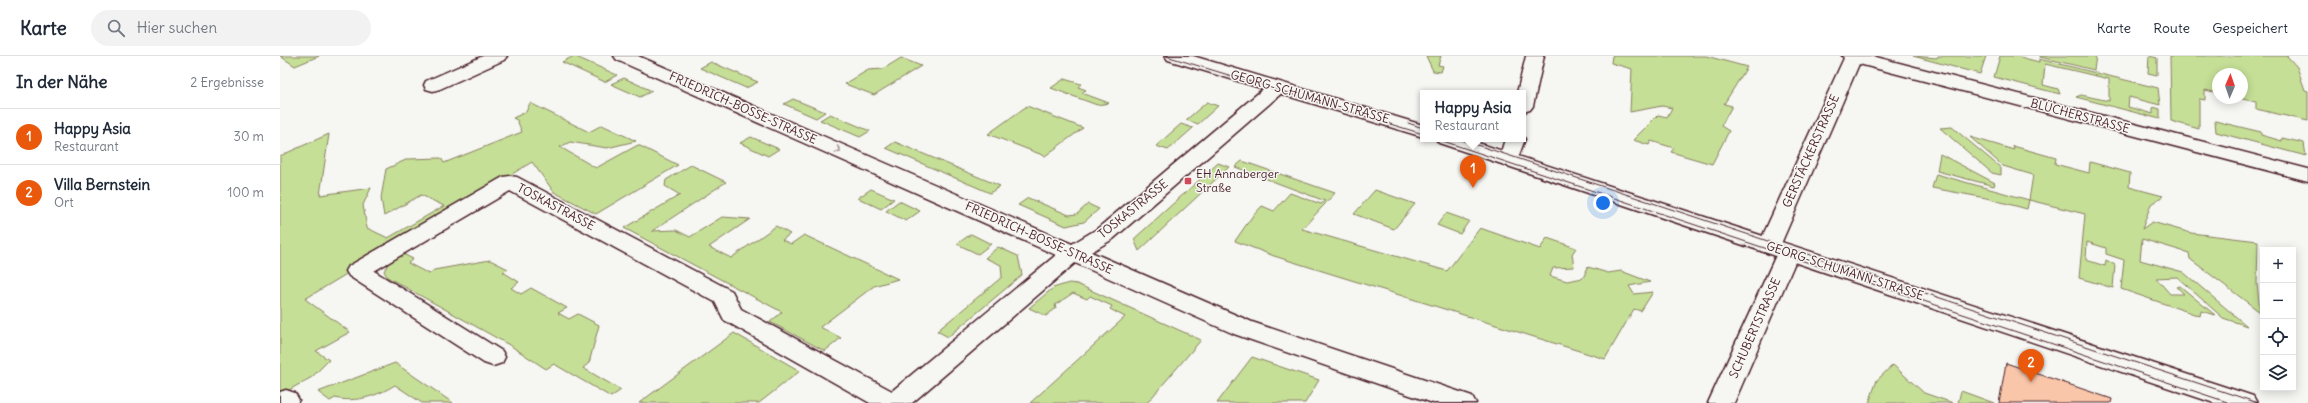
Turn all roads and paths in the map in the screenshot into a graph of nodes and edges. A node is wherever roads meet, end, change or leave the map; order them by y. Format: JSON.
{"nodes":[{"id":1,"x":498,"y":56,"type":"edge"},
{"id":2,"x":623,"y":56,"type":"edge"},
{"id":3,"x":1174,"y":56,"type":"edge"},
{"id":4,"x":1534,"y":56,"type":"edge"},
{"id":5,"x":1852,"y":56,"type":"edge"},
{"id":6,"x":433,"y":86,"type":"dead end"},
{"id":7,"x":1276,"y":88,"type":"junction"},
{"id":8,"x":1526,"y":92,"type":"edge"},
{"id":9,"x":1420,"y":131,"type":"edge"},
{"id":10,"x":1466,"y":142,"type":"edge"},
{"id":11,"x":1512,"y":149,"type":"edge"},
{"id":12,"x":2308,"y":175,"type":"edge"},
{"id":13,"x":1779,"y":249,"type":"junction"},
{"id":14,"x":1073,"y":253,"type":"junction"},
{"id":15,"x":493,"y":356,"type":"dead end"},
{"id":16,"x":892,"y":403,"type":"edge"},
{"id":17,"x":895,"y":403,"type":"edge"},
{"id":18,"x":1463,"y":403,"type":"edge"},
{"id":19,"x":1722,"y":403,"type":"edge"},
{"id":20,"x":2244,"y":403,"type":"edge"}],
"edges":[{"from":1,"to":6,"type":"street"},
{"from":2,"to":14,"type":"street","name":"FRIEDRICH-BOSSE-STRASSE","one_way":true},
{"from":3,"to":7,"type":"street","name":"GEORG-SCHUMANN-STRASSE"},
{"from":4,"to":8,"type":"street"},
{"from":5,"to":12,"type":"street","name":"BLÜCHERSTRASSE"},
{"from":5,"to":13,"type":"street","name":"GERSTÄCKERSTRASSE"},
{"from":7,"to":9,"type":"street","name":"GEORG-SCHUMANN-STRASSE"},
{"from":7,"to":14,"type":"street","name":"TOSKASTRASSE"},
{"from":10,"to":11,"type":"street","name":"GEORG-SCHUMANN-STRASSE"},
{"from":11,"to":13,"type":"street","name":"GEORG-SCHUMANN-STRASSE"},
{"from":13,"to":19,"type":"street","name":"SCHUBERTSTRASSE"},
{"from":13,"to":20,"type":"street","name":"GEORG-SCHUMANN-STRASSE"},
{"from":14,"to":17,"type":"street","name":"TOSKASTRASSE"},
{"from":14,"to":18,"type":"street","name":"FRIEDRICH-BOSSE-STRASSE"},
{"from":15,"to":16,"type":"street","name":"TOSKASTRASSE"}]}
